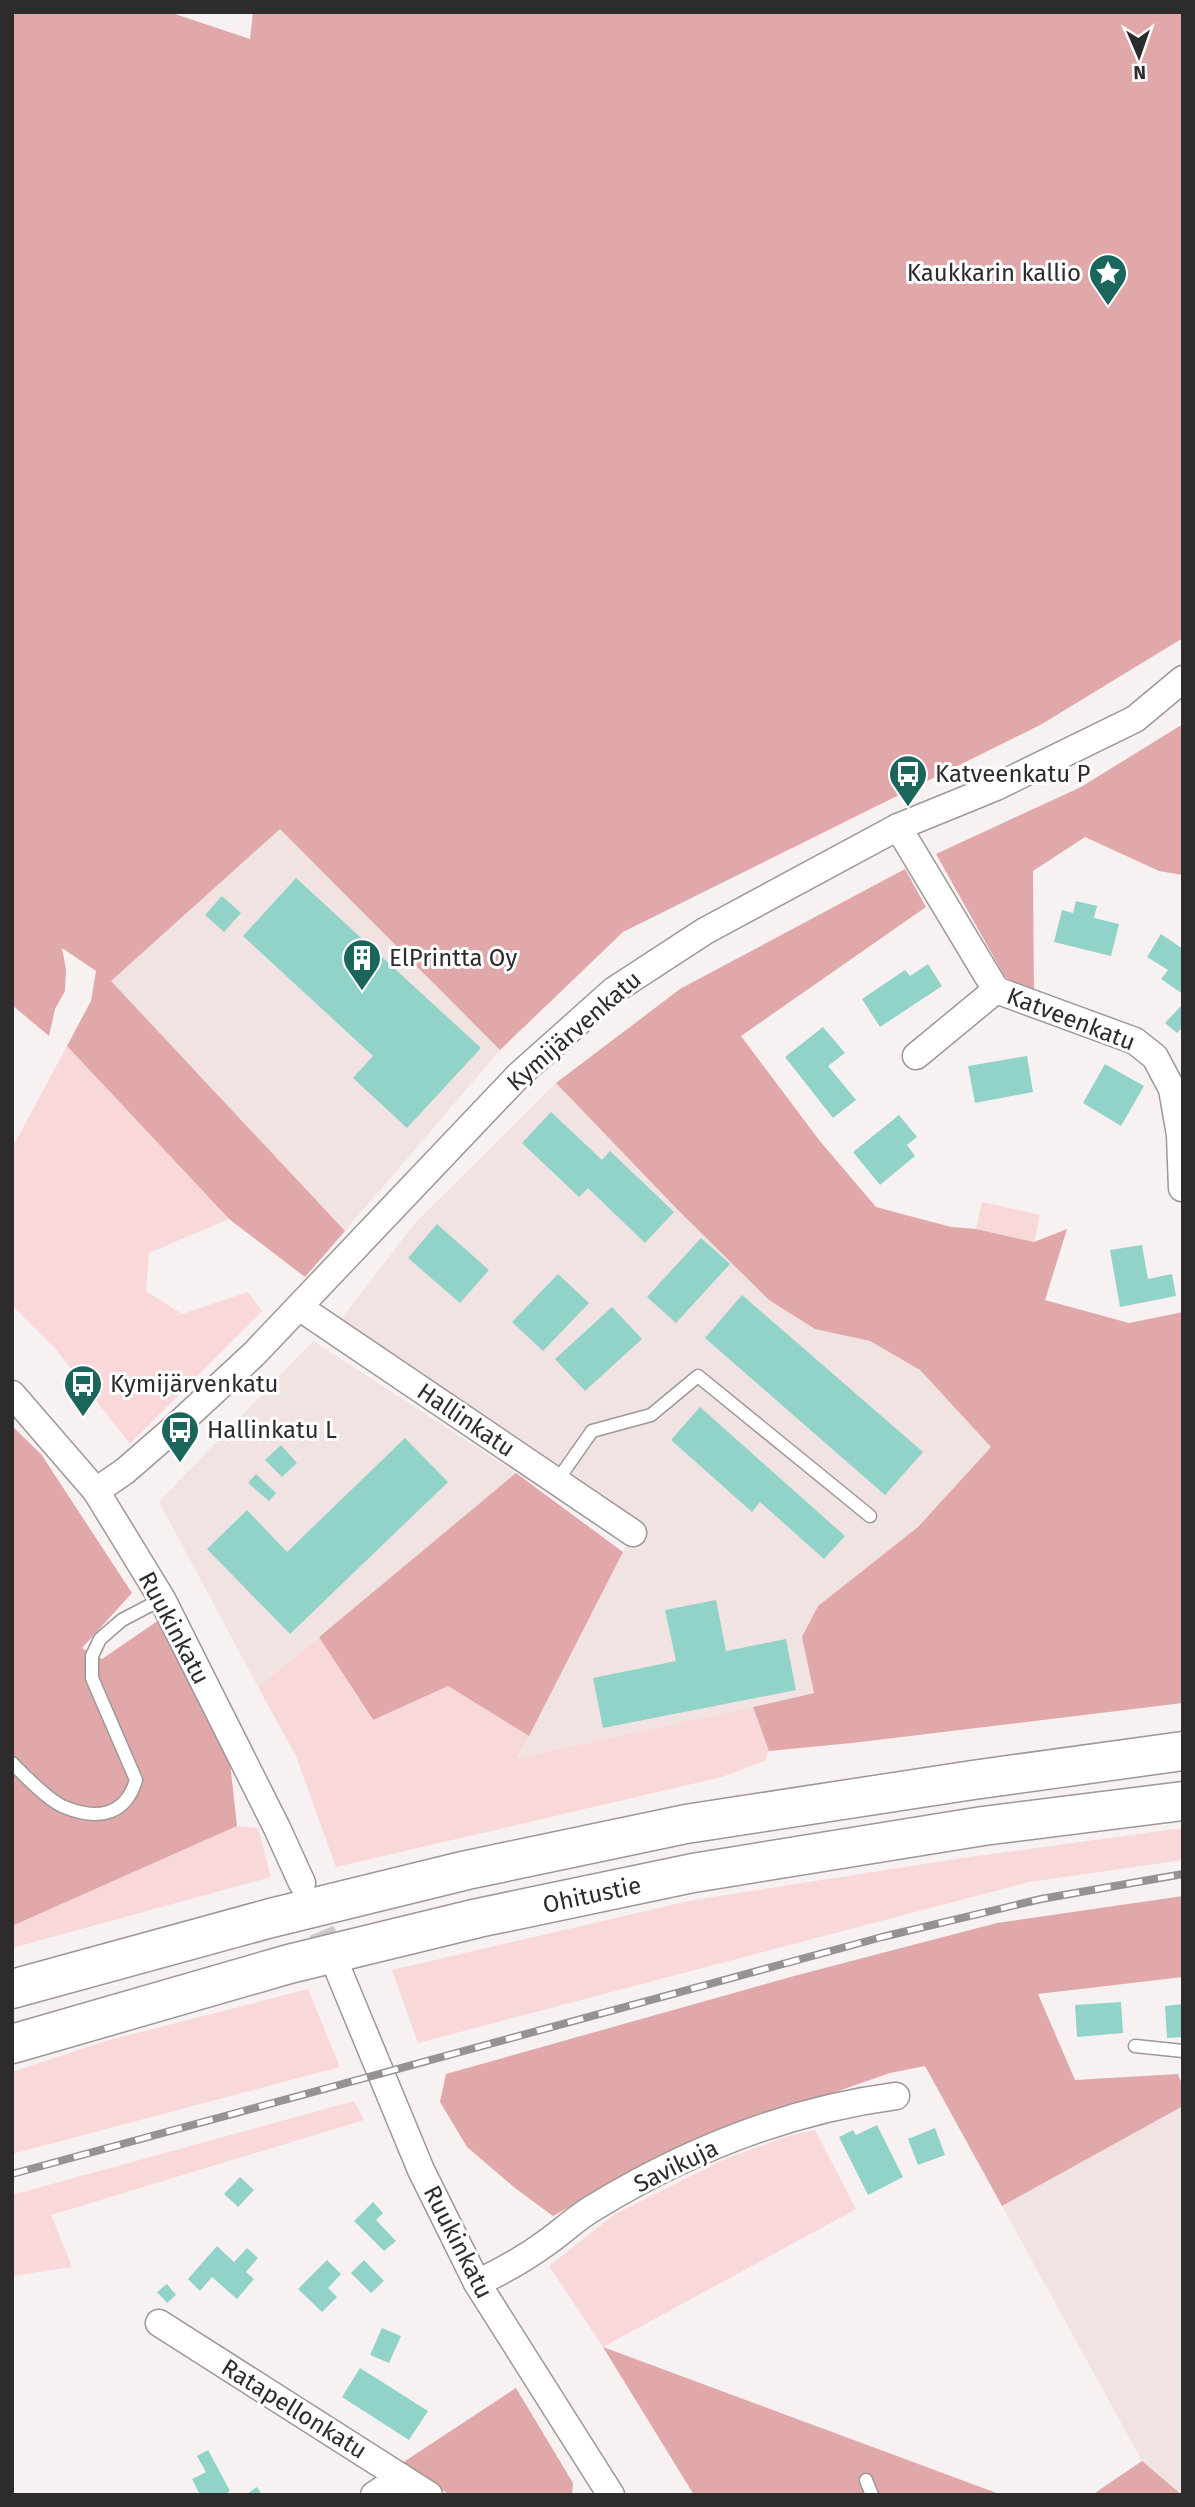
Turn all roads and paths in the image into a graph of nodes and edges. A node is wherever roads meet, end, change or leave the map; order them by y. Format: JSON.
{"nodes":[{"id":1,"x":1183,"y":679,"type":"edge"},
{"id":2,"x":898,"y":827,"type":"junction"},
{"id":3,"x":996,"y":990,"type":"junction"},
{"id":4,"x":916,"y":1056,"type":"dead end"},
{"id":5,"x":1182,"y":1188,"type":"edge"},
{"id":6,"x":299,"y":1307,"type":"junction"},
{"id":7,"x":12,"y":1394,"type":"edge"},
{"id":8,"x":557,"y":1481,"type":"junction"},
{"id":9,"x":96,"y":1492,"type":"junction"},
{"id":10,"x":870,"y":1516,"type":"dead end"},
{"id":11,"x":633,"y":1533,"type":"dead end"},
{"id":12,"x":162,"y":1599,"type":"junction"},
{"id":13,"x":1183,"y":1751,"type":"edge"},
{"id":14,"x":12,"y":1763,"type":"edge"},
{"id":15,"x":1183,"y":1801,"type":"edge"},
{"id":16,"x":302,"y":1883,"type":"tunnel mouth"},
{"id":17,"x":339,"y":1972,"type":"tunnel mouth"},
{"id":18,"x":12,"y":1989,"type":"edge"},
{"id":19,"x":12,"y":2044,"type":"edge"},
{"id":20,"x":1135,"y":2046,"type":"dead end"},
{"id":21,"x":1183,"y":2051,"type":"edge"},
{"id":22,"x":896,"y":2096,"type":"dead end"},
{"id":23,"x":477,"y":2283,"type":"junction"},
{"id":24,"x":159,"y":2323,"type":"dead end"},
{"id":25,"x":401,"y":2477,"type":"junction"},
{"id":26,"x":866,"y":2480,"type":"dead end"},
{"id":27,"x":607,"y":2494,"type":"edge"},
{"id":28,"x":374,"y":2495,"type":"edge"},
{"id":29,"x":429,"y":2495,"type":"edge"},
{"id":30,"x":872,"y":2495,"type":"edge"}],
"edges":[{"from":1,"to":2,"type":"street","name":"Kymijärvenkatu"},
{"from":2,"to":3,"type":"street","name":"Katveenkatu"},
{"from":2,"to":6,"type":"street","name":"Kymijärvenkatu"},
{"from":3,"to":4,"type":"street"},
{"from":3,"to":5,"type":"street","name":"Katveenkatu"},
{"from":6,"to":8,"type":"street","name":"Hallinkatu"},
{"from":6,"to":9,"type":"street","name":"Kymijärvenkatu"},
{"from":7,"to":9,"type":"street","name":"Ruukinkatu"},
{"from":8,"to":10,"type":"lane"},
{"from":8,"to":11,"type":"street","name":"Hallinkatu"},
{"from":9,"to":12,"type":"street","name":"Ruukinkatu"},
{"from":12,"to":14,"type":"lane"},
{"from":12,"to":16,"type":"street","name":"Ruukinkatu"},
{"from":13,"to":18,"type":"highway","name":"Ohitustie"},
{"from":15,"to":19,"type":"highway","name":"Ohitustie"},
{"from":17,"to":23,"type":"street","name":"Ruukinkatu"},
{"from":20,"to":21,"type":"lane"},
{"from":22,"to":23,"type":"street","name":"Savikuja"},
{"from":23,"to":27,"type":"street","name":"Ruukinkatu"},
{"from":24,"to":25,"type":"street","name":"Ratapellonkatu"},
{"from":25,"to":28,"type":"street"},
{"from":25,"to":29,"type":"street","name":"Ratapellonkatu"},
{"from":26,"to":30,"type":"lane"}]}
